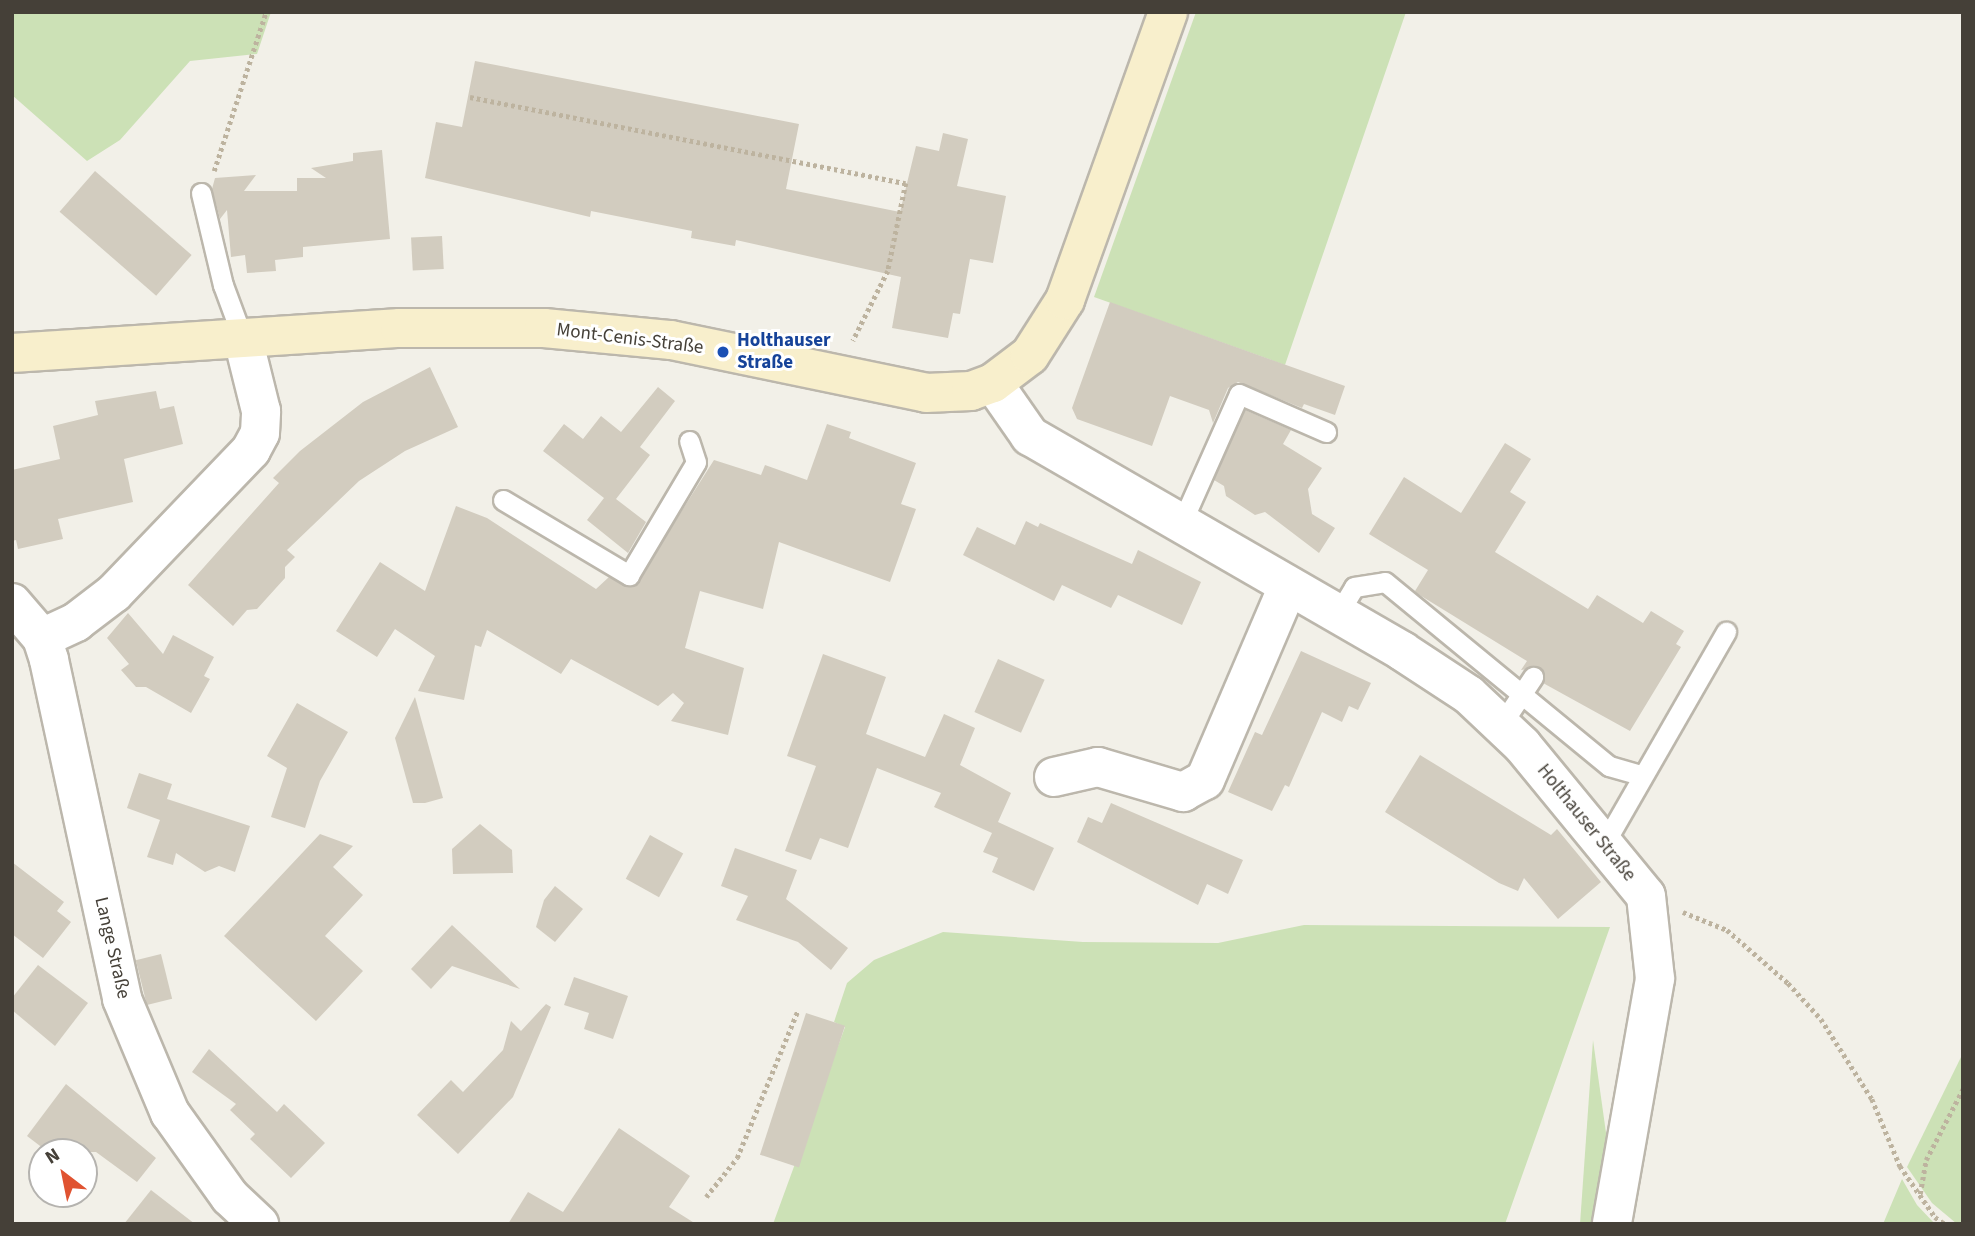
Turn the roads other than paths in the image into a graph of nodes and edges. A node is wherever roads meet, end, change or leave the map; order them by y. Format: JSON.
{"nodes":[{"id":1,"x":1168,"y":12,"type":"edge"},
{"id":2,"x":201,"y":193,"type":"road end"},
{"id":3,"x":243,"y":340,"type":"junction"},
{"id":4,"x":12,"y":353,"type":"edge"},
{"id":5,"x":993,"y":383,"type":"junction"},
{"id":6,"x":1326,"y":432,"type":"dead end"},
{"id":7,"x":689,"y":441,"type":"dead end"},
{"id":8,"x":503,"y":500,"type":"dead end"},
{"id":9,"x":1182,"y":522,"type":"junction"},
{"id":10,"x":1289,"y":586,"type":"junction"},
{"id":11,"x":12,"y":603,"type":"edge"},
{"id":12,"x":1338,"y":614,"type":"junction"},
{"id":13,"x":1726,"y":632,"type":"dead end"},
{"id":14,"x":42,"y":638,"type":"junction"},
{"id":15,"x":1533,"y":677,"type":"dead end"},
{"id":16,"x":1521,"y":694,"type":"junction"},
{"id":17,"x":1501,"y":725,"type":"junction"},
{"id":18,"x":1643,"y":776,"type":"junction"},
{"id":19,"x":1054,"y":777,"type":"dead end"},
{"id":20,"x":1604,"y":844,"type":"junction"},
{"id":21,"x":259,"y":1224,"type":"edge"},
{"id":22,"x":1612,"y":1224,"type":"edge"}],
"edges":[{"from":1,"to":5,"type":"main road","name":"Mont-Cenis-Straße"},
{"from":2,"to":3,"type":"lane"},
{"from":3,"to":4,"type":"main road","name":"Mont-Cenis-Straße"},
{"from":3,"to":5,"type":"main road","name":"Mont-Cenis-Straße"},
{"from":3,"to":14,"type":"street"},
{"from":5,"to":9,"type":"street","name":"Holthauser Straße"},
{"from":6,"to":9,"type":"lane"},
{"from":7,"to":8,"type":"lane"},
{"from":9,"to":10,"type":"street","name":"Holthauser Straße"},
{"from":10,"to":12,"type":"street","name":"Holthauser Straße"},
{"from":10,"to":19,"type":"street"},
{"from":11,"to":14,"type":"street","name":"Lange Straße"},
{"from":12,"to":16,"type":"lane"},
{"from":12,"to":17,"type":"street","name":"Holthauser Straße"},
{"from":13,"to":18,"type":"lane"},
{"from":14,"to":21,"type":"street","name":"Lange Straße"},
{"from":15,"to":16,"type":"lane"},
{"from":16,"to":17,"type":"lane"},
{"from":16,"to":18,"type":"lane"},
{"from":17,"to":20,"type":"street","name":"Holthauser Straße"},
{"from":18,"to":20,"type":"lane"},
{"from":20,"to":22,"type":"street","name":"Holthauser Straße"}]}
